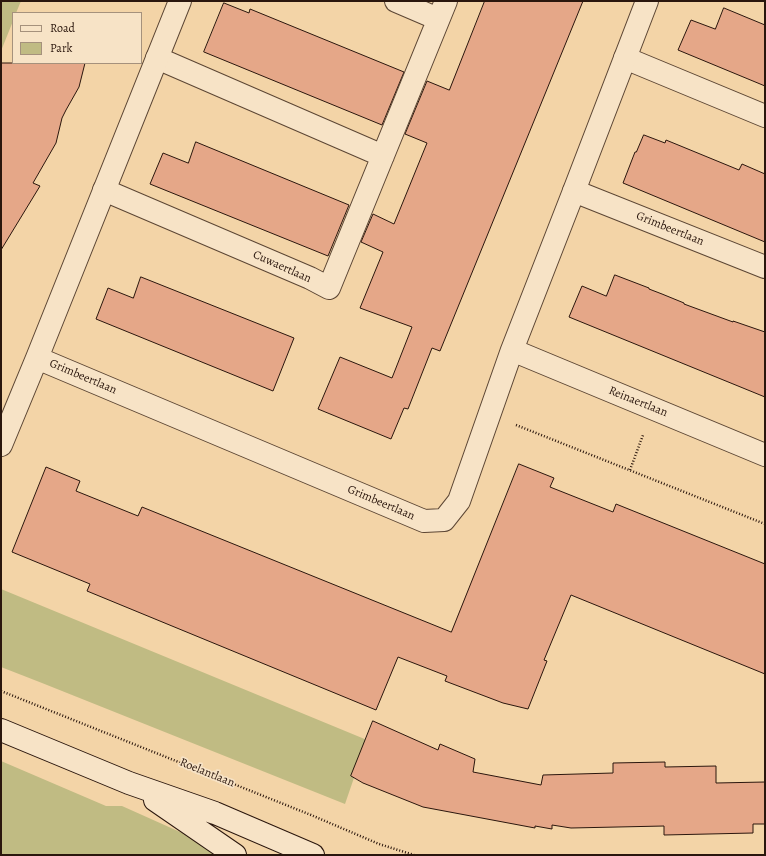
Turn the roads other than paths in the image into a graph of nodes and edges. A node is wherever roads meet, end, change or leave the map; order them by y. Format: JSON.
{"nodes":[{"id":1,"x":180,"y":1,"type":"edge"},
{"id":2,"x":396,"y":1,"type":"edge"},
{"id":3,"x":647,"y":1,"type":"edge"},
{"id":4,"x":442,"y":10,"type":"edge"},
{"id":5,"x":157,"y":58,"type":"junction"},
{"id":6,"x":625,"y":58,"type":"junction"},
{"id":7,"x":765,"y":116,"type":"edge"},
{"id":8,"x":383,"y":156,"type":"junction"},
{"id":9,"x":104,"y":190,"type":"junction"},
{"id":10,"x":574,"y":191,"type":"junction"},
{"id":11,"x":765,"y":267,"type":"edge"},
{"id":12,"x":512,"y":350,"type":"junction"},
{"id":13,"x":37,"y":358,"type":"junction"},
{"id":14,"x":1,"y":445,"type":"edge"},
{"id":15,"x":765,"y":455,"type":"edge"},
{"id":16,"x":1,"y":730,"type":"edge"},
{"id":17,"x":129,"y":783,"type":"junction"},
{"id":18,"x":235,"y":855,"type":"edge"},
{"id":19,"x":312,"y":855,"type":"edge"}],
"edges":[{"from":1,"to":5,"type":"street"},
{"from":2,"to":4,"type":"street","name":"Cuwaertlaan"},
{"from":3,"to":6,"type":"street","name":"Grimbeertlaan"},
{"from":4,"to":8,"type":"street","name":"Cuwaertlaan"},
{"from":5,"to":8,"type":"street"},
{"from":5,"to":9,"type":"street"},
{"from":6,"to":7,"type":"street"},
{"from":6,"to":10,"type":"street","name":"Grimbeertlaan"},
{"from":8,"to":9,"type":"street","name":"Cuwaertlaan"},
{"from":9,"to":13,"type":"street"},
{"from":10,"to":11,"type":"street","name":"Grimbeertlaan"},
{"from":10,"to":12,"type":"street","name":"Grimbeertlaan"},
{"from":12,"to":13,"type":"street","name":"Grimbeertlaan"},
{"from":12,"to":15,"type":"street","name":"Reinaertlaan"},
{"from":13,"to":14,"type":"street"},
{"from":16,"to":17,"type":"street"},
{"from":17,"to":18,"type":"street"},
{"from":17,"to":19,"type":"street"}]}
